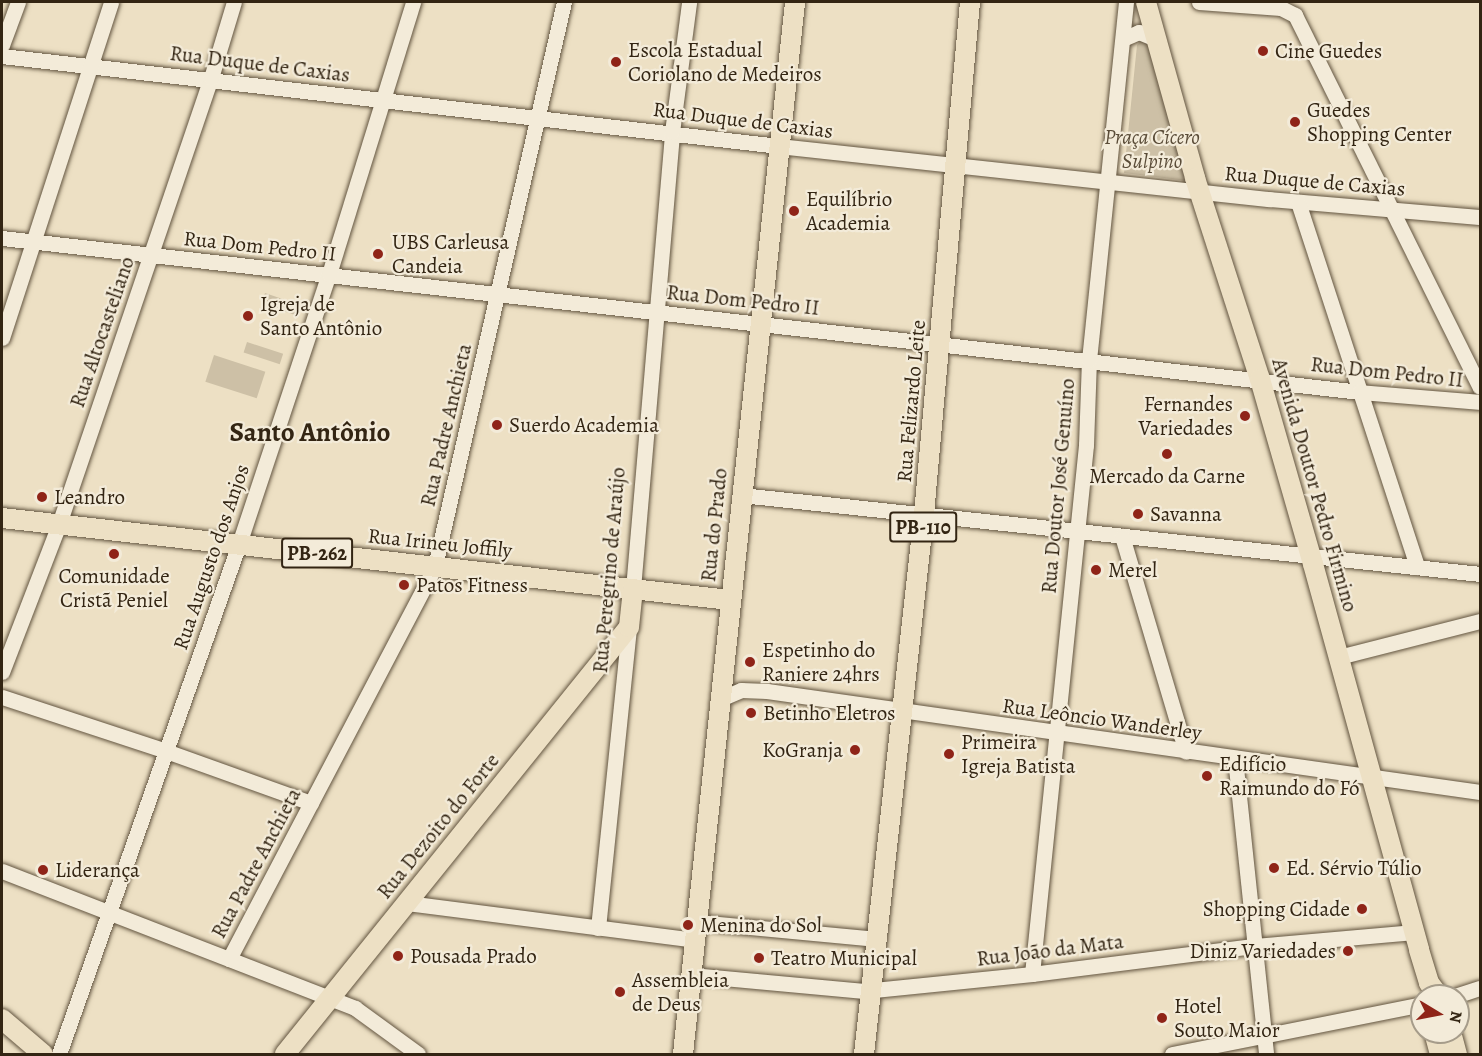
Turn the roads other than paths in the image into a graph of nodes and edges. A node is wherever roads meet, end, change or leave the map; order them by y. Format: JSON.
{"nodes":[{"id":1,"x":18,"y":2,"type":"edge"},
{"id":2,"x":111,"y":2,"type":"edge"},
{"id":3,"x":234,"y":2,"type":"edge"},
{"id":4,"x":413,"y":2,"type":"edge"},
{"id":5,"x":564,"y":2,"type":"edge"},
{"id":6,"x":689,"y":2,"type":"edge"},
{"id":7,"x":795,"y":2,"type":"edge"},
{"id":8,"x":970,"y":2,"type":"edge"},
{"id":9,"x":1126,"y":2,"type":"edge"},
{"id":10,"x":1146,"y":2,"type":"edge"},
{"id":11,"x":1199,"y":2,"type":"edge"},
{"id":12,"x":1256,"y":4,"type":"edge"},
{"id":13,"x":1286,"y":6,"type":"edge"},
{"id":14,"x":1123,"y":39,"type":"junction"},
{"id":15,"x":1158,"y":40,"type":"junction"},
{"id":16,"x":2,"y":45,"type":"edge"},
{"id":17,"x":2,"y":56,"type":"edge"},
{"id":18,"x":90,"y":66,"type":"junction"},
{"id":19,"x":211,"y":78,"type":"junction"},
{"id":20,"x":382,"y":100,"type":"junction"},
{"id":21,"x":536,"y":118,"type":"junction"},
{"id":22,"x":672,"y":132,"type":"junction"},
{"id":23,"x":779,"y":146,"type":"junction"},
{"id":24,"x":955,"y":165,"type":"junction"},
{"id":25,"x":1108,"y":181,"type":"junction"},
{"id":26,"x":1200,"y":192,"type":"junction"},
{"id":27,"x":1298,"y":202,"type":"junction"},
{"id":28,"x":1392,"y":209,"type":"junction"},
{"id":29,"x":1480,"y":217,"type":"edge"},
{"id":30,"x":2,"y":238,"type":"edge"},
{"id":31,"x":34,"y":242,"type":"junction"},
{"id":32,"x":151,"y":254,"type":"junction"},
{"id":33,"x":329,"y":274,"type":"junction"},
{"id":34,"x":498,"y":294,"type":"junction"},
{"id":35,"x":655,"y":311,"type":"junction"},
{"id":36,"x":760,"y":323,"type":"junction"},
{"id":37,"x":2,"y":338,"type":"edge"},
{"id":38,"x":942,"y":343,"type":"junction"},
{"id":39,"x":1089,"y":360,"type":"junction"},
{"id":40,"x":1260,"y":379,"type":"junction"},
{"id":41,"x":1480,"y":387,"type":"edge"},
{"id":42,"x":1359,"y":392,"type":"junction"},
{"id":43,"x":1480,"y":402,"type":"edge"},
{"id":44,"x":741,"y":495,"type":"junction"},
{"id":45,"x":924,"y":514,"type":"junction"},
{"id":46,"x":2,"y":518,"type":"edge"},
{"id":47,"x":58,"y":524,"type":"junction"},
{"id":48,"x":1077,"y":530,"type":"junction"},
{"id":49,"x":1122,"y":536,"type":"junction"},
{"id":50,"x":239,"y":544,"type":"junction"},
{"id":51,"x":1311,"y":556,"type":"junction"},
{"id":52,"x":435,"y":566,"type":"junction"},
{"id":53,"x":1417,"y":567,"type":"junction"},
{"id":54,"x":1480,"y":574,"type":"edge"},
{"id":55,"x":633,"y":589,"type":"junction"},
{"id":56,"x":730,"y":600,"type":"junction"},
{"id":57,"x":1480,"y":621,"type":"edge"},
{"id":58,"x":629,"y":627,"type":"junction"},
{"id":59,"x":1339,"y":657,"type":"junction"},
{"id":60,"x":2,"y":672,"type":"edge"},
{"id":61,"x":2,"y":697,"type":"edge"},
{"id":62,"x":720,"y":699,"type":"junction"},
{"id":63,"x":904,"y":712,"type":"junction"},
{"id":64,"x":1056,"y":733,"type":"junction"},
{"id":65,"x":166,"y":751,"type":"junction"},
{"id":66,"x":1186,"y":752,"type":"junction"},
{"id":67,"x":1235,"y":758,"type":"junction"},
{"id":68,"x":1370,"y":777,"type":"junction"},
{"id":69,"x":1480,"y":792,"type":"edge"},
{"id":70,"x":311,"y":803,"type":"junction"},
{"id":71,"x":2,"y":871,"type":"edge"},
{"id":72,"x":407,"y":903,"type":"junction"},
{"id":73,"x":109,"y":912,"type":"junction"},
{"id":74,"x":598,"y":928,"type":"junction"},
{"id":75,"x":696,"y":931,"type":"junction"},
{"id":76,"x":1413,"y":932,"type":"junction"},
{"id":77,"x":878,"y":939,"type":"junction"},
{"id":78,"x":1255,"y":946,"type":"junction"},
{"id":79,"x":229,"y":958,"type":"junction"},
{"id":80,"x":691,"y":975,"type":"junction"},
{"id":81,"x":1032,"y":975,"type":"junction"},
{"id":82,"x":1429,"y":984,"type":"edge"},
{"id":83,"x":870,"y":990,"type":"junction"},
{"id":84,"x":330,"y":998,"type":"junction"},
{"id":85,"x":1410,"y":1006,"type":"edge"},
{"id":86,"x":2,"y":1019,"type":"edge"},
{"id":87,"x":1265,"y":1036,"type":"junction"},
{"id":88,"x":43,"y":1054,"type":"edge"},
{"id":89,"x":60,"y":1054,"type":"edge"},
{"id":90,"x":285,"y":1054,"type":"edge"},
{"id":91,"x":418,"y":1054,"type":"edge"},
{"id":92,"x":683,"y":1054,"type":"edge"},
{"id":93,"x":864,"y":1054,"type":"edge"},
{"id":94,"x":1172,"y":1054,"type":"edge"},
{"id":95,"x":1266,"y":1054,"type":"edge"}],
"edges":[{"from":1,"to":16,"type":"street"},
{"from":2,"to":18,"type":"street"},
{"from":3,"to":19,"type":"street","name":"Rua Altocasteliano"},
{"from":4,"to":20,"type":"street","name":"Rua Augusto dos Anjos"},
{"from":5,"to":21,"type":"street","name":"Rua Padre Anchieta"},
{"from":6,"to":22,"type":"street","name":"Rua Peregrino de Araújo"},
{"from":7,"to":23,"type":"main road","name":"Rua do Prado"},
{"from":8,"to":24,"type":"main road","name":"Rua Felizardo Leite"},
{"from":9,"to":14,"type":"street","name":"Rua Doutor José Genuíno"},
{"from":10,"to":15,"type":"main road","name":"Avenida Doutor Pedro Firmino"},
{"from":11,"to":12,"type":"street"},
{"from":12,"to":13,"type":"street"},
{"from":13,"to":28,"type":"street"},
{"from":14,"to":15,"type":"street"},
{"from":14,"to":25,"type":"street","name":"Rua Doutor José Genuíno"},
{"from":15,"to":26,"type":"main road","name":"Avenida Doutor Pedro Firmino"},
{"from":17,"to":18,"type":"street","name":"Rua Duque de Caxias"},
{"from":18,"to":19,"type":"street","name":"Rua Duque de Caxias"},
{"from":18,"to":31,"type":"street"},
{"from":19,"to":20,"type":"street","name":"Rua Duque de Caxias"},
{"from":19,"to":32,"type":"street","name":"Rua Altocasteliano"},
{"from":20,"to":21,"type":"street","name":"Rua Duque de Caxias"},
{"from":20,"to":33,"type":"street","name":"Rua Augusto dos Anjos"},
{"from":21,"to":22,"type":"street","name":"Rua Duque de Caxias"},
{"from":21,"to":34,"type":"street","name":"Rua Padre Anchieta"},
{"from":22,"to":23,"type":"street","name":"Rua Duque de Caxias"},
{"from":22,"to":35,"type":"street","name":"Rua Peregrino de Araújo"},
{"from":23,"to":24,"type":"street","name":"Rua Duque de Caxias"},
{"from":23,"to":36,"type":"main road","name":"Rua do Prado"},
{"from":24,"to":25,"type":"street","name":"Rua Duque de Caxias"},
{"from":24,"to":38,"type":"main road","name":"Rua Felizardo Leite"},
{"from":25,"to":26,"type":"street","name":"Rua Duque de Caxias"},
{"from":25,"to":39,"type":"street","name":"Rua Doutor José Genuíno"},
{"from":26,"to":27,"type":"street","name":"Rua Duque de Caxias"},
{"from":26,"to":40,"type":"main road","name":"Avenida Doutor Pedro Firmino"},
{"from":27,"to":28,"type":"street","name":"Rua Duque de Caxias"},
{"from":27,"to":42,"type":"street"},
{"from":28,"to":29,"type":"street","name":"Rua Duque de Caxias"},
{"from":28,"to":41,"type":"street"},
{"from":30,"to":31,"type":"street","name":"Rua Dom Pedro II"},
{"from":31,"to":32,"type":"street","name":"Rua Dom Pedro II"},
{"from":31,"to":37,"type":"street"},
{"from":32,"to":33,"type":"street","name":"Rua Dom Pedro II"},
{"from":32,"to":47,"type":"street","name":"Rua Altocasteliano"},
{"from":33,"to":34,"type":"street","name":"Rua Dom Pedro II"},
{"from":33,"to":50,"type":"street","name":"Rua Augusto dos Anjos"},
{"from":34,"to":35,"type":"street","name":"Rua Dom Pedro II"},
{"from":34,"to":52,"type":"street","name":"Rua Padre Anchieta"},
{"from":35,"to":36,"type":"street","name":"Rua Dom Pedro II"},
{"from":35,"to":55,"type":"street","name":"Rua Peregrino de Araújo"},
{"from":36,"to":38,"type":"street","name":"Rua Dom Pedro II"},
{"from":36,"to":44,"type":"main road","name":"Rua do Prado"},
{"from":38,"to":39,"type":"street","name":"Rua Dom Pedro II"},
{"from":38,"to":45,"type":"main road","name":"Rua Felizardo Leite","number":"PB-110"},
{"from":39,"to":40,"type":"street","name":"Rua Dom Pedro II"},
{"from":39,"to":48,"type":"street","name":"Rua Doutor José Genuíno"},
{"from":40,"to":42,"type":"street","name":"Rua Dom Pedro II"},
{"from":40,"to":51,"type":"main road","name":"Avenida Doutor Pedro Firmino"},
{"from":42,"to":43,"type":"street","name":"Rua Dom Pedro II"},
{"from":42,"to":53,"type":"street"},
{"from":44,"to":45,"type":"street"},
{"from":44,"to":56,"type":"main road","name":"Rua do Prado"},
{"from":45,"to":48,"type":"street"},
{"from":45,"to":63,"type":"main road","name":"Rua Felizardo Leite","number":"PB-110"},
{"from":46,"to":47,"type":"main road","name":"Rua Irineu Joffily","number":"PB-262"},
{"from":47,"to":50,"type":"main road","name":"Rua Irineu Joffily","number":"PB-262"},
{"from":47,"to":60,"type":"street","name":"Rua Altocasteliano"},
{"from":48,"to":49,"type":"street"},
{"from":48,"to":64,"type":"street","name":"Rua Doutor José Genuíno"},
{"from":49,"to":51,"type":"street"},
{"from":49,"to":66,"type":"street"},
{"from":50,"to":52,"type":"main road","name":"Rua Irineu Joffily","number":"PB-262"},
{"from":50,"to":65,"type":"street","name":"Rua Augusto dos Anjos"},
{"from":51,"to":53,"type":"street"},
{"from":51,"to":59,"type":"main road","name":"Avenida Doutor Pedro Firmino"},
{"from":52,"to":55,"type":"main road","name":"Rua Irineu Joffily","number":"PB-262"},
{"from":52,"to":70,"type":"street","name":"Rua Padre Anchieta"},
{"from":53,"to":54,"type":"street"},
{"from":55,"to":56,"type":"main road","name":"Rua Irineu Joffily","number":"PB-262"},
{"from":55,"to":58,"type":"main road","name":"Rua Peregrino de Araújo"},
{"from":56,"to":62,"type":"main road","name":"Rua do Prado"},
{"from":57,"to":59,"type":"street"},
{"from":58,"to":72,"type":"main road","name":"Rua Dezoito do Forte"},
{"from":58,"to":74,"type":"street","name":"Rua Peregrino de Araújo"},
{"from":59,"to":68,"type":"main road","name":"Avenida Doutor Pedro Firmino"},
{"from":61,"to":65,"type":"street"},
{"from":62,"to":63,"type":"street","name":"Rua Leôncio Wanderley"},
{"from":62,"to":75,"type":"main road","name":"Rua do Prado"},
{"from":63,"to":64,"type":"street","name":"Rua Leôncio Wanderley"},
{"from":63,"to":77,"type":"main road","name":"Rua Felizardo Leite","number":"PB-110"},
{"from":64,"to":66,"type":"street","name":"Rua Leôncio Wanderley"},
{"from":64,"to":81,"type":"street","name":"Rua Doutor José Genuíno"},
{"from":65,"to":70,"type":"street"},
{"from":65,"to":73,"type":"street","name":"Rua Augusto dos Anjos"},
{"from":66,"to":67,"type":"street","name":"Rua Leôncio Wanderley"},
{"from":67,"to":68,"type":"street","name":"Rua Leôncio Wanderley"},
{"from":67,"to":78,"type":"street"},
{"from":68,"to":69,"type":"street","name":"Rua Leôncio Wanderley"},
{"from":68,"to":76,"type":"main road","name":"Avenida Doutor Pedro Firmino"},
{"from":70,"to":79,"type":"street","name":"Rua Padre Anchieta"},
{"from":71,"to":73,"type":"street"},
{"from":72,"to":74,"type":"street"},
{"from":72,"to":84,"type":"main road","name":"Rua Dezoito do Forte"},
{"from":73,"to":79,"type":"street"},
{"from":73,"to":89,"type":"street","name":"Rua Augusto dos Anjos"},
{"from":74,"to":75,"type":"street"},
{"from":75,"to":77,"type":"street"},
{"from":75,"to":80,"type":"main road","name":"Rua do Prado"},
{"from":76,"to":78,"type":"street","name":"Rua João da Mata"},
{"from":76,"to":82,"type":"main road","name":"Avenida Doutor Pedro Firmino"},
{"from":77,"to":83,"type":"main road","name":"Rua Felizardo Leite","number":"PB-110"},
{"from":78,"to":81,"type":"street","name":"Rua João da Mata"},
{"from":78,"to":87,"type":"street"},
{"from":79,"to":84,"type":"street"},
{"from":80,"to":83,"type":"street","name":"Rua João da Mata"},
{"from":80,"to":92,"type":"main road","name":"Rua do Prado"},
{"from":81,"to":83,"type":"street","name":"Rua João da Mata"},
{"from":83,"to":93,"type":"main road","name":"Rua Felizardo Leite","number":"PB-110"},
{"from":84,"to":90,"type":"main road","name":"Rua Dezoito do Forte"},
{"from":84,"to":91,"type":"street"},
{"from":85,"to":87,"type":"street"},
{"from":86,"to":88,"type":"main road"},
{"from":87,"to":94,"type":"street"},
{"from":87,"to":95,"type":"street"}]}
